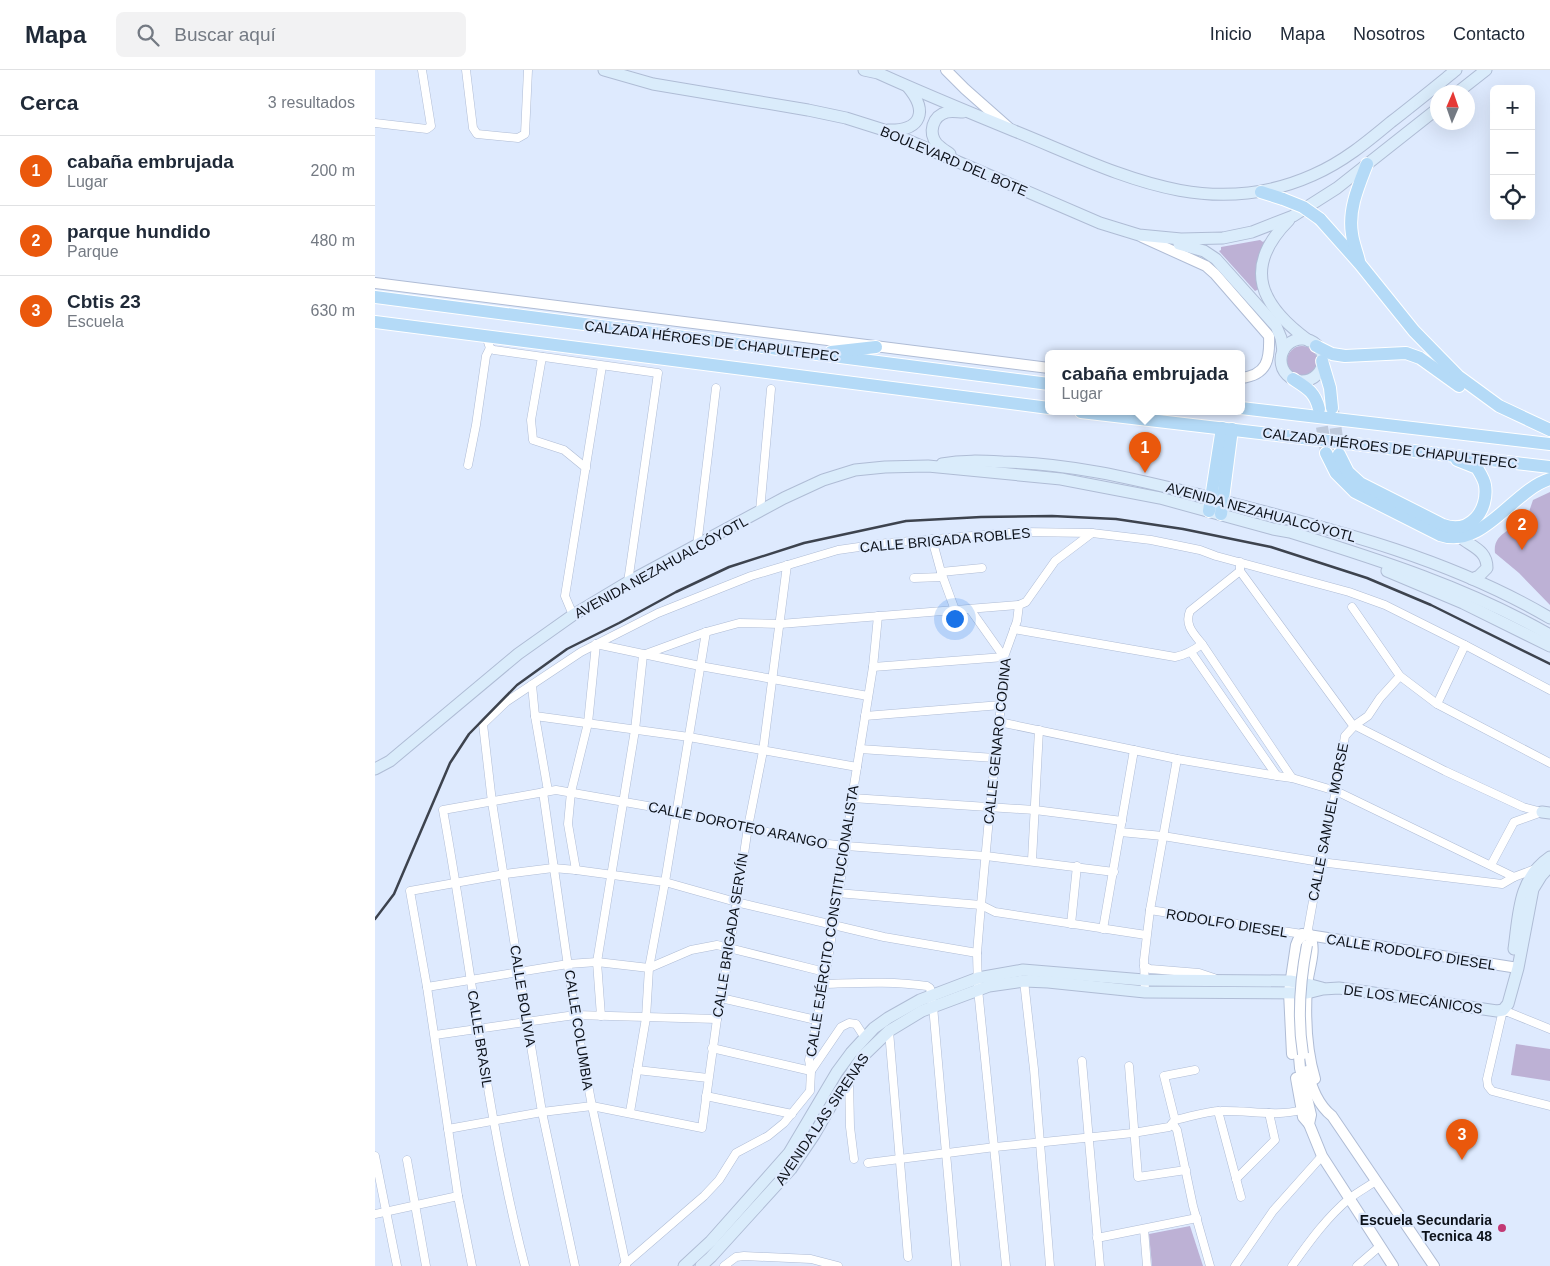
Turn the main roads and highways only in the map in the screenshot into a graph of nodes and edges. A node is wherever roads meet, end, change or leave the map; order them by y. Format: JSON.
{"nodes":[{"id":1,"x":604,"y":70,"type":"edge"},
{"id":2,"x":864,"y":70,"type":"edge"},
{"id":3,"x":1456,"y":70,"type":"edge"},
{"id":4,"x":1486,"y":70,"type":"edge"},
{"id":5,"x":1467,"y":85,"type":"edge"},
{"id":6,"x":907,"y":86,"type":"junction"},
{"id":7,"x":970,"y":112,"type":"junction"},
{"id":8,"x":1430,"y":114,"type":"edge"},
{"id":9,"x":884,"y":130,"type":"junction"},
{"id":10,"x":1367,"y":164,"type":"junction"},
{"id":11,"x":972,"y":169,"type":"junction"},
{"id":12,"x":1261,"y":192,"type":"junction"},
{"id":13,"x":1295,"y":215,"type":"junction"},
{"id":14,"x":1160,"y":238,"type":"junction"},
{"id":15,"x":1360,"y":264,"type":"junction"},
{"id":16,"x":379,"y":296,"type":"edge"},
{"id":17,"x":375,"y":322,"type":"edge"},
{"id":18,"x":1313,"y":344,"type":"junction"},
{"id":19,"x":876,"y":347,"type":"road end"},
{"id":20,"x":1283,"y":352,"type":"junction"},
{"id":21,"x":811,"y":354,"type":"junction"},
{"id":22,"x":1322,"y":361,"type":"junction"},
{"id":23,"x":1293,"y":379,"type":"junction"},
{"id":24,"x":1045,"y":383,"type":"edge"},
{"id":25,"x":1499,"y":406,"type":"junction"},
{"id":26,"x":1045,"y":408,"type":"edge"},
{"id":27,"x":1245,"y":408,"type":"edge"},
{"id":28,"x":1107,"y":415,"type":"edge"},
{"id":29,"x":1227,"y":429,"type":"junction"},
{"id":30,"x":1550,"y":430,"type":"edge"},
{"id":31,"x":1550,"y":444,"type":"edge"},
{"id":32,"x":1326,"y":453,"type":"tunnel mouth"},
{"id":33,"x":1339,"y":454,"type":"tunnel mouth"},
{"id":34,"x":1441,"y":454,"type":"junction"},
{"id":35,"x":929,"y":466,"type":"junction"},
{"id":36,"x":1550,"y":467,"type":"edge"},
{"id":37,"x":1550,"y":480,"type":"edge"},
{"id":38,"x":1218,"y":499,"type":"junction"},
{"id":39,"x":1254,"y":508,"type":"junction"},
{"id":40,"x":1215,"y":512,"type":"junction"},
{"id":41,"x":1251,"y":522,"type":"junction"},
{"id":42,"x":1273,"y":529,"type":"junction"},
{"id":43,"x":1460,"y":537,"type":"junction"},
{"id":44,"x":1472,"y":579,"type":"junction"},
{"id":45,"x":1550,"y":618,"type":"edge"},
{"id":46,"x":1550,"y":635,"type":"edge"},
{"id":47,"x":1550,"y":646,"type":"edge"},
{"id":48,"x":375,"y":769,"type":"edge"},
{"id":49,"x":1550,"y":857,"type":"edge"},
{"id":50,"x":1543,"y":869,"type":"edge"},
{"id":51,"x":978,"y":984,"type":"junction"},
{"id":52,"x":1289,"y":987,"type":"junction"},
{"id":53,"x":933,"y":1000,"type":"junction"},
{"id":54,"x":684,"y":1266,"type":"edge"},
{"id":55,"x":701,"y":1266,"type":"edge"}],
"edges":[{"from":1,"to":9,"type":"main road","name":"BOULEVARD DEL BOTE"},
{"from":2,"to":6,"type":"main road"},
{"from":3,"to":12,"type":"main road"},
{"from":4,"to":5,"type":"main road"},
{"from":6,"to":7,"type":"main road"},
{"from":6,"to":9,"type":"main road"},
{"from":7,"to":11,"type":"main road"},
{"from":7,"to":12,"type":"main road"},
{"from":8,"to":10,"type":"main road"},
{"from":9,"to":11,"type":"main road","name":"BOULEVARD DEL BOTE"},
{"from":10,"to":13,"type":"main road"},
{"from":10,"to":15,"type":"main road"},
{"from":11,"to":14,"type":"main road","name":"BOULEVARD DEL BOTE"},
{"from":12,"to":15,"type":"main road","bridge":true},
{"from":13,"to":14,"type":"main road","name":"BOULEVARD DEL BOTE"},
{"from":13,"to":18,"type":"main road"},
{"from":14,"to":20,"type":"main road"},
{"from":15,"to":25,"type":"main road"},
{"from":16,"to":21,"type":"main road","name":"CALZADA HÉROES DE CHAPULTEPEC"},
{"from":17,"to":26,"type":"main road","name":"CALZADA HÉROES DE CHAPULTEPEC"},
{"from":18,"to":20,"type":"main road"},
{"from":18,"to":22,"type":"main road"},
{"from":18,"to":25,"type":"main road"},
{"from":19,"to":21,"type":"main road"},
{"from":20,"to":23,"type":"main road"},
{"from":21,"to":24,"type":"main road","name":"CALZADA HÉROES DE CHAPULTEPEC"},
{"from":22,"to":23,"type":"main road"},
{"from":22,"to":23,"type":"main road"},
{"from":25,"to":30,"type":"main road"},
{"from":27,"to":31,"type":"main road","name":"CALZADA HÉROES DE CHAPULTEPEC"},
{"from":28,"to":29,"type":"main road","name":"CALZADA HÉROES DE CHAPULTEPEC"},
{"from":29,"to":34,"type":"main road","name":"CALZADA HÉROES DE CHAPULTEPEC"},
{"from":29,"to":38,"type":"main road"},
{"from":32,"to":43,"type":"main road"},
{"from":33,"to":34,"type":"main road"},
{"from":34,"to":36,"type":"main road","name":"CALZADA HÉROES DE CHAPULTEPEC"},
{"from":35,"to":38,"type":"main road","name":"AVENIDA NEZAHUALCÓYOTL"},
{"from":35,"to":40,"type":"main road","name":"AVENIDA NEZAHUALCÓYOTL"},
{"from":35,"to":48,"type":"main road","name":"AVENIDA NEZAHUALCÓYOTL"},
{"from":37,"to":43,"type":"main road"},
{"from":38,"to":39,"type":"main road","name":"AVENIDA NEZAHUALCÓYOTL"},
{"from":38,"to":40,"type":"main road"},
{"from":39,"to":41,"type":"main road"},
{"from":39,"to":44,"type":"main road","name":"AVENIDA NEZAHUALCÓYOTL"},
{"from":40,"to":41,"type":"main road","name":"AVENIDA NEZAHUALCÓYOTL"},
{"from":41,"to":42,"type":"main road","name":"AVENIDA NEZAHUALCÓYOTL"},
{"from":42,"to":46,"type":"main road","name":"AVENIDA NEZAHUALCÓYOTL"},
{"from":42,"to":47,"type":"main road","name":"AVENIDA NEZAHUALCÓYOTL"},
{"from":43,"to":44,"type":"main road"},
{"from":44,"to":45,"type":"main road","name":"AVENIDA NEZAHUALCÓYOTL"},
{"from":49,"to":50,"type":"main road"},
{"from":50,"to":52,"type":"main road","name":"DE LOS MECÁNICOS"},
{"from":51,"to":52,"type":"main road"},
{"from":51,"to":52,"type":"main road"},
{"from":51,"to":53,"type":"main road"},
{"from":53,"to":54,"type":"main road","name":"AVENIDA LAS SIRENAS"},
{"from":53,"to":55,"type":"main road","name":"AVENIDA LAS SIRENAS"}]}
